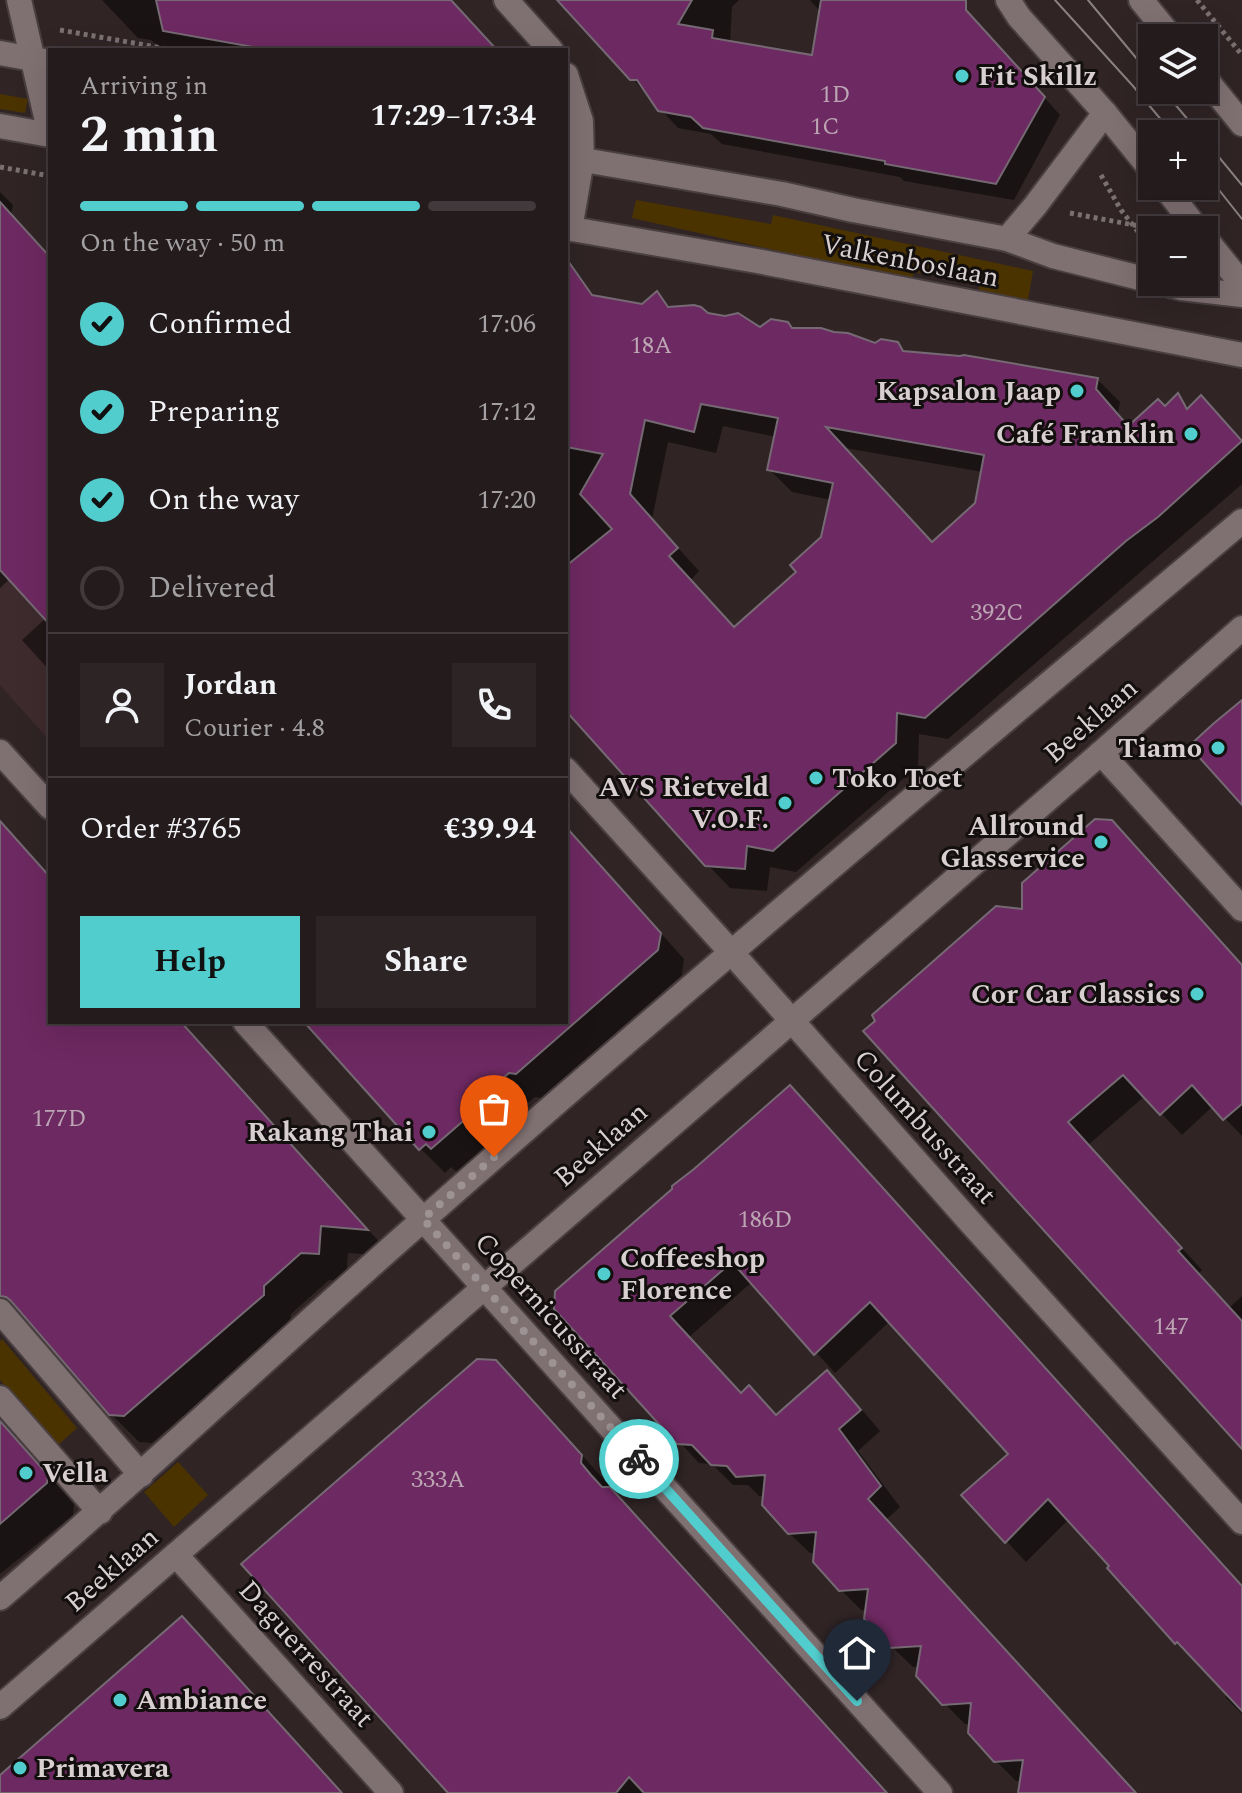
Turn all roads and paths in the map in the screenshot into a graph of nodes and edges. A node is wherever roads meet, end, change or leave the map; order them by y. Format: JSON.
{"nodes":[{"id":1,"x":19,"y":0,"type":"edge"},
{"id":2,"x":506,"y":0,"type":"edge"},
{"id":3,"x":1008,"y":0,"type":"edge"},
{"id":4,"x":1141,"y":0,"type":"edge"},
{"id":5,"x":1203,"y":2,"type":"edge"},
{"id":6,"x":24,"y":24,"type":"junction"},
{"id":7,"x":1161,"y":24,"type":"edge"},
{"id":8,"x":162,"y":48,"type":"edge"},
{"id":9,"x":549,"y":48,"type":"edge"},
{"id":10,"x":0,"y":53,"type":"edge"},
{"id":11,"x":1242,"y":55,"type":"edge"},
{"id":12,"x":41,"y":60,"type":"edge"},
{"id":13,"x":568,"y":81,"type":"edge"},
{"id":14,"x":1218,"y":94,"type":"edge"},
{"id":15,"x":1105,"y":113,"type":"junction"},
{"id":16,"x":48,"y":118,"type":"edge"},
{"id":17,"x":1242,"y":124,"type":"edge"},
{"id":18,"x":0,"y":126,"type":"edge"},
{"id":19,"x":48,"y":135,"type":"edge"},
{"id":20,"x":1138,"y":154,"type":"edge"},
{"id":21,"x":574,"y":158,"type":"edge"},
{"id":22,"x":0,"y":167,"type":"edge"},
{"id":23,"x":48,"y":176,"type":"edge"},
{"id":24,"x":1175,"y":200,"type":"edge"},
{"id":25,"x":1121,"y":210,"type":"dead end"},
{"id":26,"x":1187,"y":216,"type":"edge"},
{"id":27,"x":1109,"y":221,"type":"dead end"},
{"id":28,"x":1133,"y":225,"type":"junction"},
{"id":29,"x":1138,"y":226,"type":"edge"},
{"id":30,"x":568,"y":228,"type":"edge"},
{"id":31,"x":1138,"y":232,"type":"edge"},
{"id":32,"x":1007,"y":239,"type":"junction"},
{"id":33,"x":1218,"y":254,"type":"edge"},
{"id":34,"x":1138,"y":277,"type":"edge"},
{"id":35,"x":1242,"y":284,"type":"edge"},
{"id":36,"x":1218,"y":292,"type":"edge"},
{"id":37,"x":1242,"y":295,"type":"edge"},
{"id":38,"x":1242,"y":355,"type":"edge"},
{"id":39,"x":1242,"y":521,"type":"edge"},
{"id":40,"x":1242,"y":628,"type":"edge"},
{"id":41,"x":0,"y":752,"type":"edge"},
{"id":42,"x":1101,"y":753,"type":"junction"},
{"id":43,"x":568,"y":772,"type":"edge"},
{"id":44,"x":48,"y":805,"type":"edge"},
{"id":45,"x":1242,"y":909,"type":"edge"},
{"id":46,"x":731,"y":952,"type":"junction"},
{"id":47,"x":790,"y":1021,"type":"junction"},
{"id":48,"x":247,"y":1024,"type":"edge"},
{"id":49,"x":423,"y":1219,"type":"junction"},
{"id":50,"x":484,"y":1287,"type":"junction"},
{"id":51,"x":0,"y":1311,"type":"edge"},
{"id":52,"x":0,"y":1398,"type":"edge"},
{"id":53,"x":141,"y":1475,"type":"junction"},
{"id":54,"x":100,"y":1512,"type":"junction"},
{"id":55,"x":1242,"y":1522,"type":"edge"},
{"id":56,"x":176,"y":1555,"type":"junction"},
{"id":57,"x":0,"y":1598,"type":"edge"},
{"id":58,"x":0,"y":1707,"type":"edge"},
{"id":59,"x":391,"y":1793,"type":"edge"},
{"id":60,"x":940,"y":1793,"type":"edge"}],
"edges":[{"from":1,"to":6,"type":"street"},
{"from":2,"to":9,"type":"street"},
{"from":3,"to":15,"type":"street"},
{"from":4,"to":7,"type":"street"},
{"from":5,"to":11,"type":"path"},
{"from":6,"to":8,"type":"path"},
{"from":6,"to":12,"type":"street"},
{"from":10,"to":12,"type":"street"},
{"from":12,"to":16,"type":"street"},
{"from":13,"to":21,"type":"street"},
{"from":14,"to":17,"type":"street"},
{"from":15,"to":20,"type":"street"},
{"from":15,"to":32,"type":"street"},
{"from":18,"to":19,"type":"street"},
{"from":21,"to":30,"type":"street"},
{"from":21,"to":32,"type":"street","name":"Valkenboslaan"},
{"from":22,"to":23,"type":"path"},
{"from":24,"to":26,"type":"street"},
{"from":25,"to":28,"type":"path"},
{"from":27,"to":28,"type":"path"},
{"from":28,"to":29,"type":"path"},
{"from":28,"to":31,"type":"path"},
{"from":30,"to":38,"type":"street","name":"Valkenboslaan"},
{"from":32,"to":34,"type":"street","name":"Valkenboslaan"},
{"from":33,"to":35,"type":"street"},
{"from":36,"to":37,"type":"street","name":"Valkenboslaan"},
{"from":39,"to":46,"type":"street","name":"Beeklaan"},
{"from":40,"to":42,"type":"street","name":"Beeklaan"},
{"from":41,"to":44,"type":"street"},
{"from":42,"to":45,"type":"street"},
{"from":42,"to":47,"type":"street","name":"Beeklaan"},
{"from":43,"to":46,"type":"street","name":"Columbusstraat"},
{"from":46,"to":47,"type":"street","name":"Columbusstraat"},
{"from":46,"to":49,"type":"street","name":"Beeklaan"},
{"from":47,"to":50,"type":"street","name":"Beeklaan"},
{"from":47,"to":55,"type":"street","name":"Columbusstraat"},
{"from":48,"to":49,"type":"street","name":"Copernicusstraat"},
{"from":49,"to":50,"type":"street","name":"Copernicusstraat"},
{"from":49,"to":53,"type":"street","name":"Beeklaan"},
{"from":50,"to":56,"type":"street","name":"Beeklaan"},
{"from":50,"to":60,"type":"street","name":"Copernicusstraat"},
{"from":51,"to":53,"type":"street"},
{"from":52,"to":54,"type":"street"},
{"from":53,"to":54,"type":"street","name":"Beeklaan"},
{"from":54,"to":57,"type":"street","name":"Beeklaan"},
{"from":56,"to":58,"type":"street","name":"Beeklaan"},
{"from":56,"to":59,"type":"street","name":"Daguerrestraat"}]}
